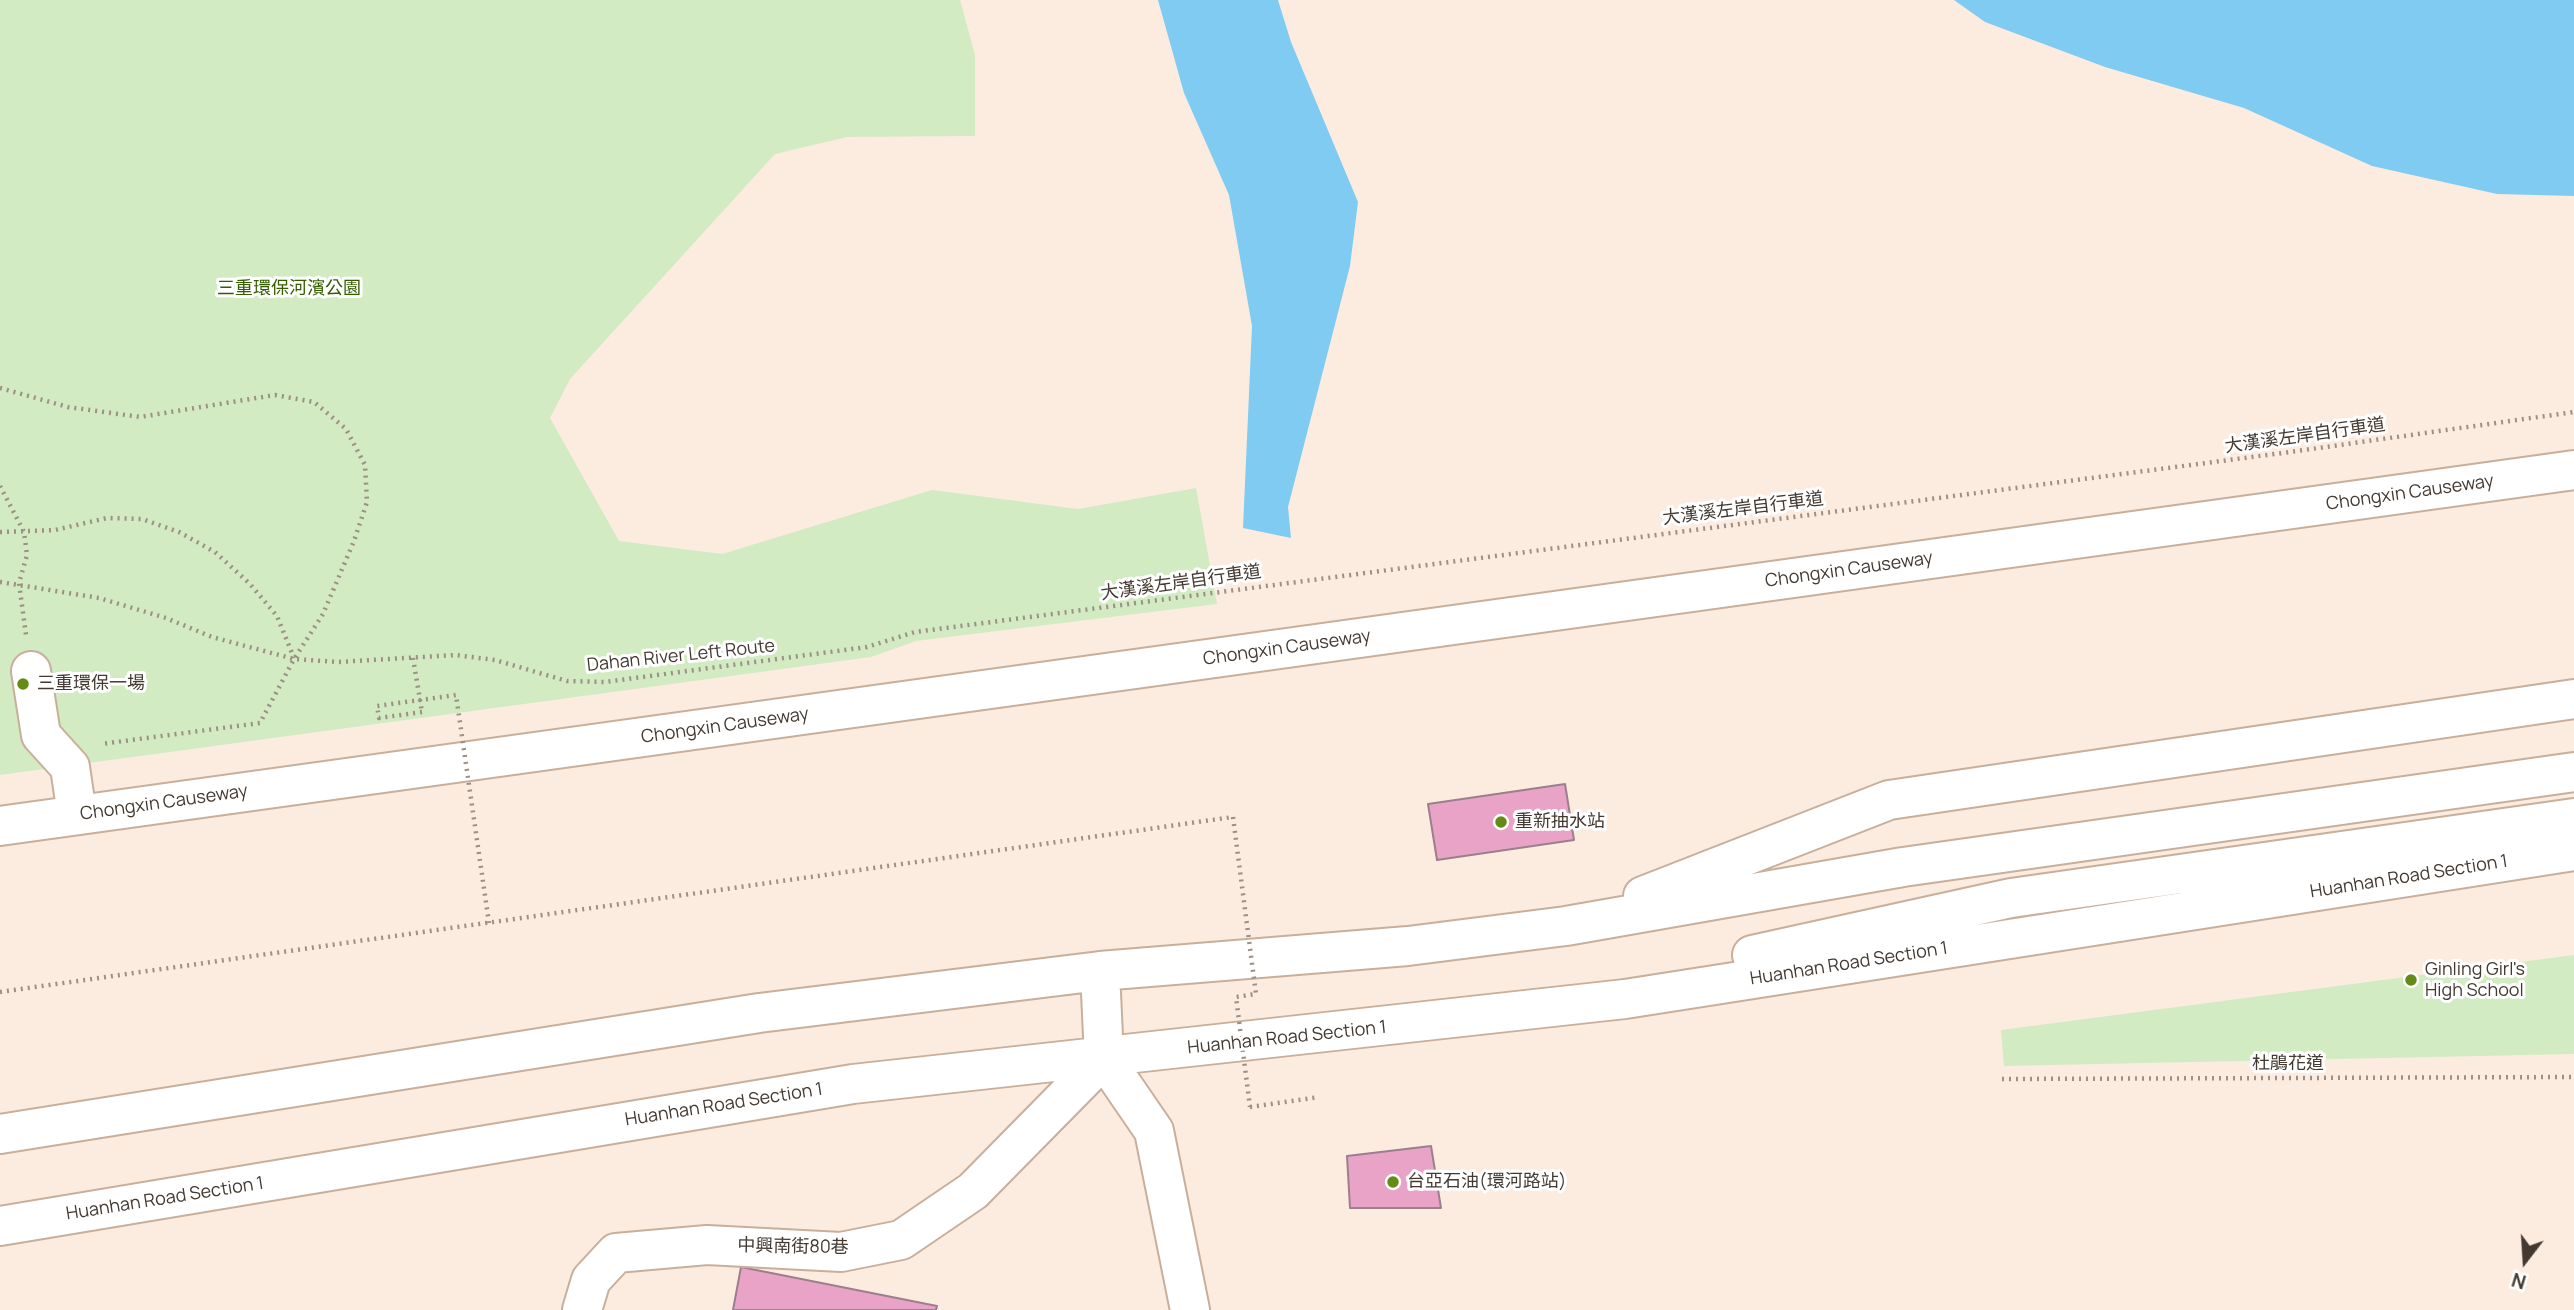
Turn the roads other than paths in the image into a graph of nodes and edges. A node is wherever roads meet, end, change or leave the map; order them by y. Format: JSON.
{"nodes":[{"id":1,"x":2574,"y":470,"type":"edge"},
{"id":2,"x":31,"y":671,"type":"road end"},
{"id":3,"x":2574,"y":699,"type":"edge"},
{"id":4,"x":2574,"y":772,"type":"edge"},
{"id":5,"x":77,"y":815,"type":"junction"},
{"id":6,"x":2574,"y":818,"type":"edge"},
{"id":7,"x":0,"y":826,"type":"edge"},
{"id":8,"x":2565,"y":854,"type":"edge"},
{"id":9,"x":1566,"y":926,"type":"junction"},
{"id":10,"x":1101,"y":971,"type":"junction"},
{"id":11,"x":1625,"y":999,"type":"junction"},
{"id":12,"x":1104,"y":1058,"type":"junction"},
{"id":13,"x":0,"y":1134,"type":"edge"},
{"id":14,"x":0,"y":1226,"type":"edge"},
{"id":15,"x":586,"y":1295,"type":"edge"},
{"id":16,"x":1190,"y":1310,"type":"edge"}],
"edges":[{"from":1,"to":5,"type":"street","name":"Chongxin Causeway"},
{"from":2,"to":5,"type":"street"},
{"from":3,"to":9,"type":"street"},
{"from":4,"to":9,"type":"street"},
{"from":5,"to":7,"type":"street","name":"Chongxin Causeway"},
{"from":6,"to":11,"type":"street"},
{"from":8,"to":11,"type":"street","name":"Huanhan Road Section 1"},
{"from":9,"to":10,"type":"street"},
{"from":10,"to":12,"type":"street"},
{"from":10,"to":13,"type":"street"},
{"from":11,"to":12,"type":"street","name":"Huanhan Road Section 1"},
{"from":12,"to":14,"type":"street","name":"Huanhan Road Section 1"},
{"from":12,"to":15,"type":"street","name":"中興南街80巷"},
{"from":12,"to":16,"type":"street"}]}
